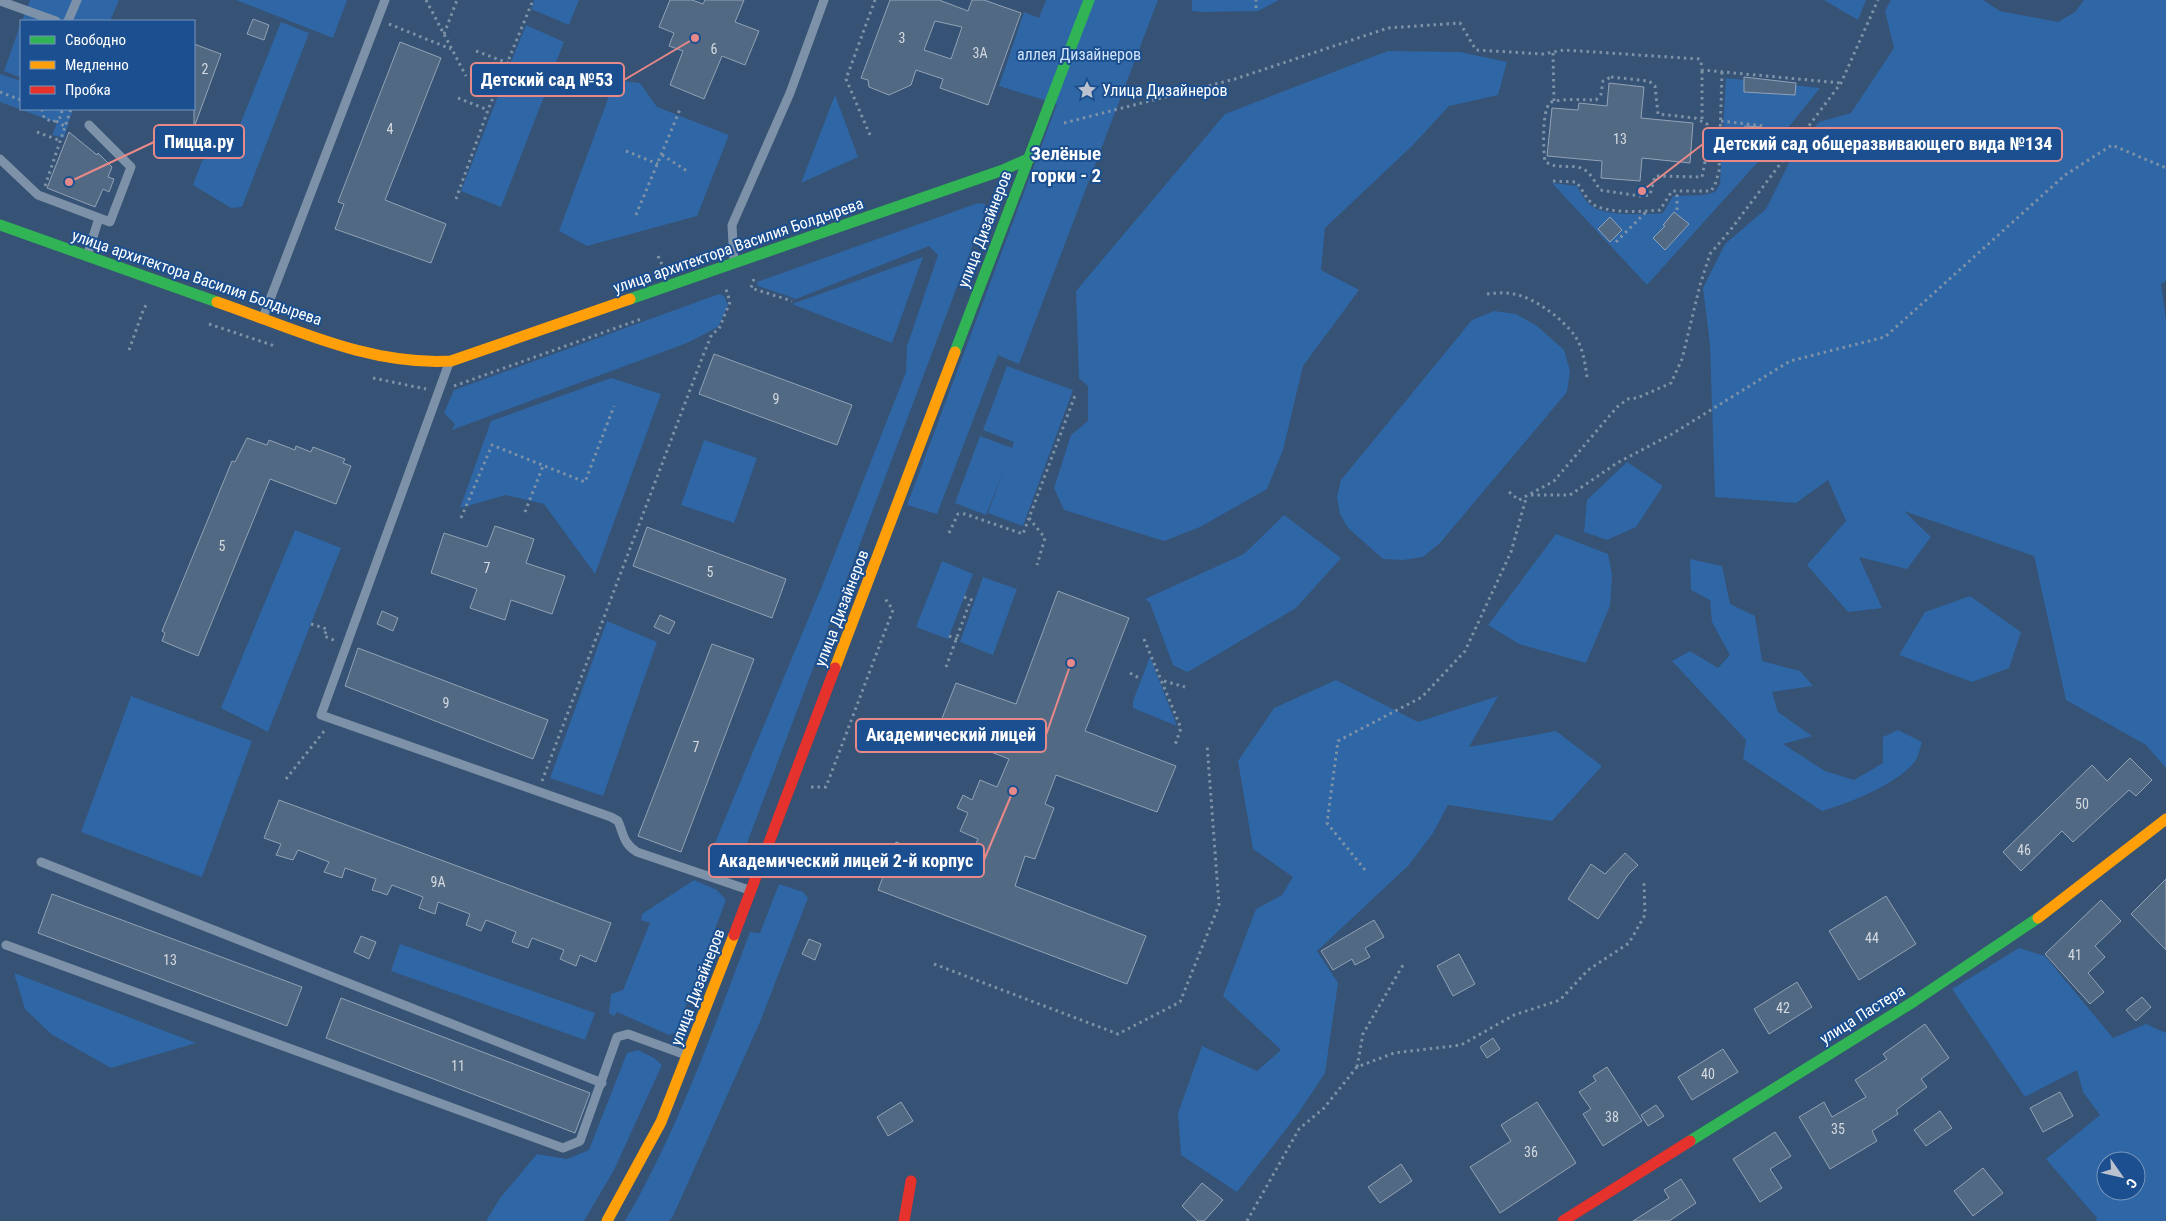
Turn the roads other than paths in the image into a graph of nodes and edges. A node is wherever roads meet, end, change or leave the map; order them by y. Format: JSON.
{"nodes":[{"id":1,"x":77,"y":0,"type":"edge"},
{"id":2,"x":384,"y":0,"type":"edge"},
{"id":3,"x":824,"y":0,"type":"edge"},
{"id":4,"x":1089,"y":0,"type":"edge"},
{"id":5,"x":0,"y":2,"type":"edge"},
{"id":6,"x":53,"y":20,"type":"edge"},
{"id":7,"x":68,"y":20,"type":"edge"},
{"id":8,"x":89,"y":124,"type":"dead end"},
{"id":9,"x":1051,"y":149,"type":"dead end"},
{"id":10,"x":1029,"y":158,"type":"junction"},
{"id":11,"x":0,"y":159,"type":"edge"},
{"id":12,"x":99,"y":218,"type":"junction"},
{"id":13,"x":0,"y":225,"type":"edge"},
{"id":14,"x":86,"y":257,"type":"junction"},
{"id":15,"x":734,"y":262,"type":"junction"},
{"id":16,"x":263,"y":317,"type":"junction"},
{"id":17,"x":450,"y":361,"type":"junction"},
{"id":18,"x":2166,"y":819,"type":"edge"},
{"id":19,"x":41,"y":862,"type":"dead end"},
{"id":20,"x":752,"y":891,"type":"junction"},
{"id":21,"x":6,"y":945,"type":"dead end"},
{"id":22,"x":688,"y":1056,"type":"junction"},
{"id":23,"x":602,"y":1082,"type":"junction"},
{"id":24,"x":911,"y":1181,"type":"dead end"},
{"id":25,"x":607,"y":1221,"type":"edge"},
{"id":26,"x":904,"y":1221,"type":"edge"},
{"id":27,"x":1563,"y":1221,"type":"edge"}],
"edges":[{"from":1,"to":7,"type":"lane"},
{"from":2,"to":16,"type":"lane"},
{"from":3,"to":15,"type":"lane"},
{"from":4,"to":10,"type":"street","name":"улица Дизайнеров"},
{"from":5,"to":6,"type":"lane"},
{"from":8,"to":12,"type":"lane"},
{"from":9,"to":10,"type":"street","name":"улица архитектора Василия Болдырева"},
{"from":10,"to":15,"type":"street","name":"улица архитектора Василия Болдырева"},
{"from":10,"to":20,"type":"street","name":"улица Дизайнеров"},
{"from":11,"to":12,"type":"lane"},
{"from":12,"to":14,"type":"lane"},
{"from":13,"to":14,"type":"street","name":"улица архитектора Василия Болдырева"},
{"from":14,"to":16,"type":"street","name":"улица архитектора Василия Болдырева"},
{"from":15,"to":17,"type":"street","name":"улица архитектора Василия Болдырева"},
{"from":16,"to":17,"type":"street","name":"улица архитектора Василия Болдырева"},
{"from":17,"to":20,"type":"lane"},
{"from":18,"to":27,"type":"street","name":"улица Пастера"},
{"from":19,"to":23,"type":"lane"},
{"from":20,"to":22,"type":"street","name":"улица Дизайнеров"},
{"from":21,"to":23,"type":"lane"},
{"from":22,"to":23,"type":"lane"},
{"from":22,"to":25,"type":"street","name":"улица Дизайнеров"},
{"from":24,"to":26,"type":"street"}]}
